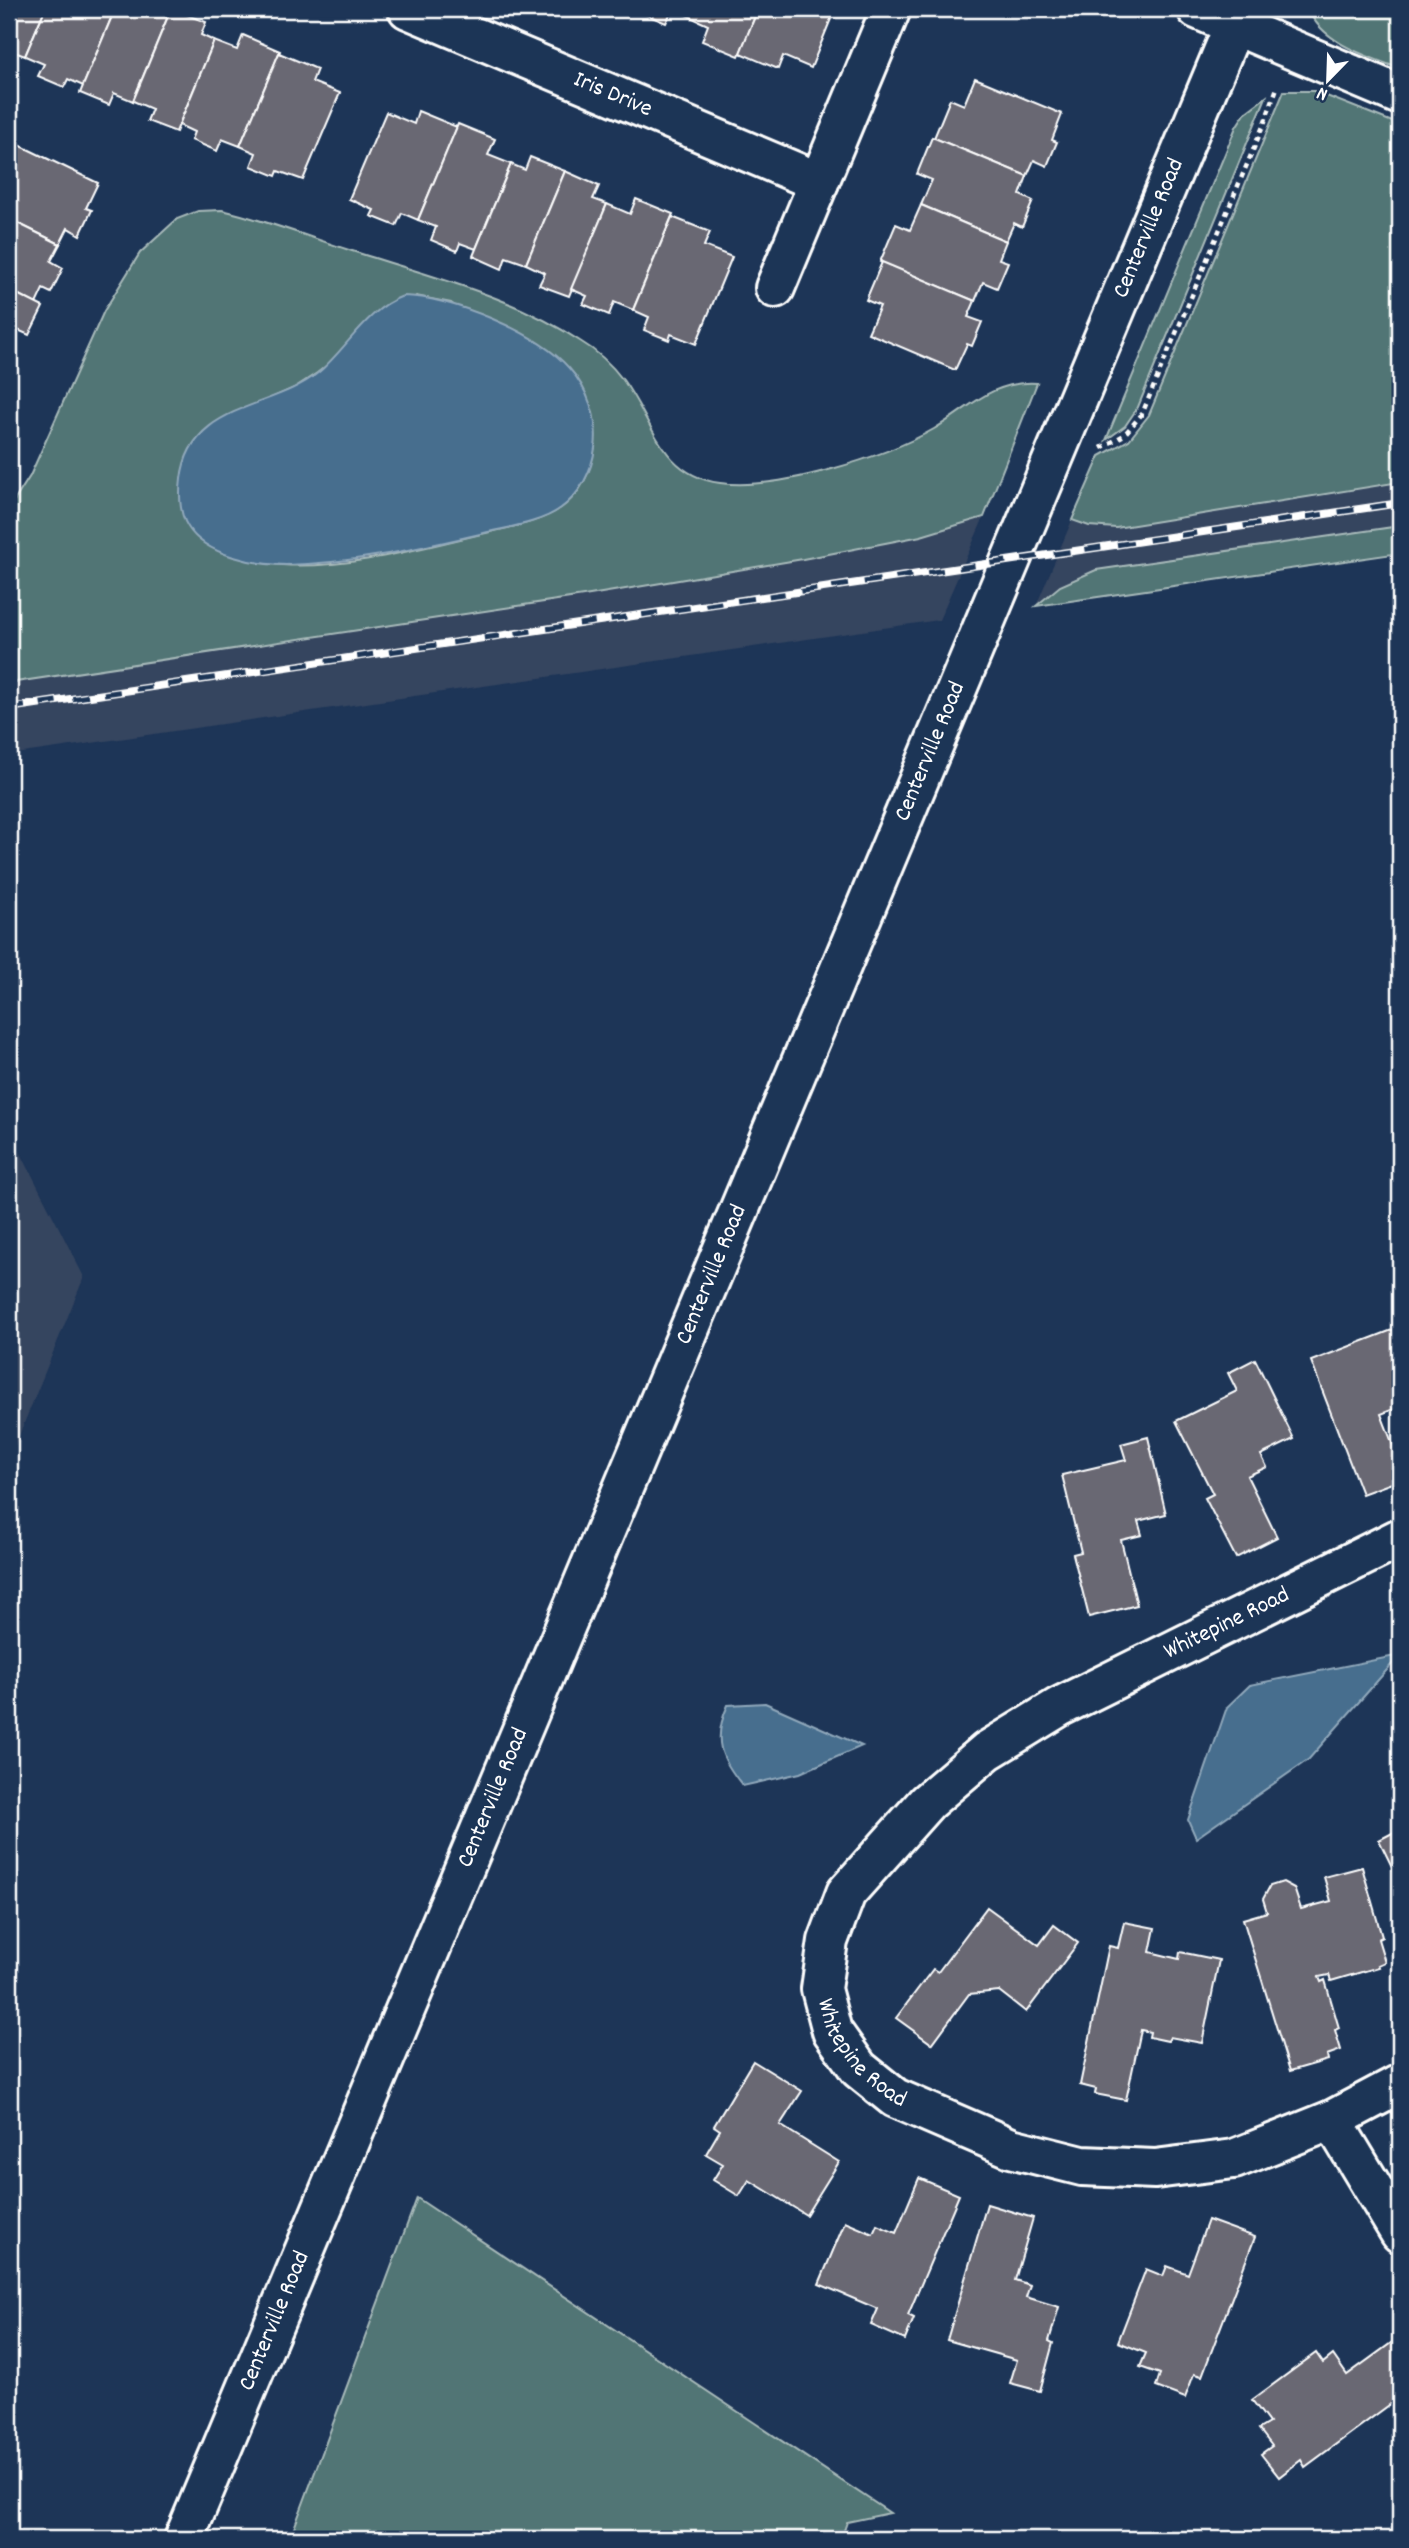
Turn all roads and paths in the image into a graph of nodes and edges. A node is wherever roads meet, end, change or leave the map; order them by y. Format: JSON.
{"nodes":[{"id":1,"x":408,"y":9,"type":"edge"},
{"id":2,"x":891,"y":9,"type":"edge"},
{"id":3,"x":1197,"y":9,"type":"edge"},
{"id":4,"x":1238,"y":17,"type":"edge"},
{"id":5,"x":1400,"y":94,"type":"edge"},
{"id":6,"x":1274,"y":98,"type":"dead end"},
{"id":7,"x":819,"y":182,"type":"junction"},
{"id":8,"x":775,"y":288,"type":"dead end"},
{"id":9,"x":1052,"y":460,"type":"junction"},
{"id":10,"x":1400,"y":1538,"type":"edge"},
{"id":11,"x":1400,"y":2084,"type":"edge"},
{"id":12,"x":1332,"y":2120,"type":"junction"},
{"id":13,"x":1400,"y":2233,"type":"edge"},
{"id":14,"x":184,"y":2539,"type":"edge"}],
"edges":[{"from":1,"to":7,"type":"main road","name":"Iris Drive"},
{"from":2,"to":7,"type":"main road"},
{"from":3,"to":4,"type":"main road"},
{"from":4,"to":5,"type":"main road"},
{"from":4,"to":9,"type":"main road","name":"Centerville Road"},
{"from":6,"to":9,"type":"path"},
{"from":7,"to":8,"type":"main road"},
{"from":9,"to":14,"type":"main road","name":"Centerville Road"},
{"from":10,"to":12,"type":"main road","name":"Whitepine Road"},
{"from":11,"to":12,"type":"main road","name":"Whitepine Road"},
{"from":12,"to":13,"type":"main road"}]}
